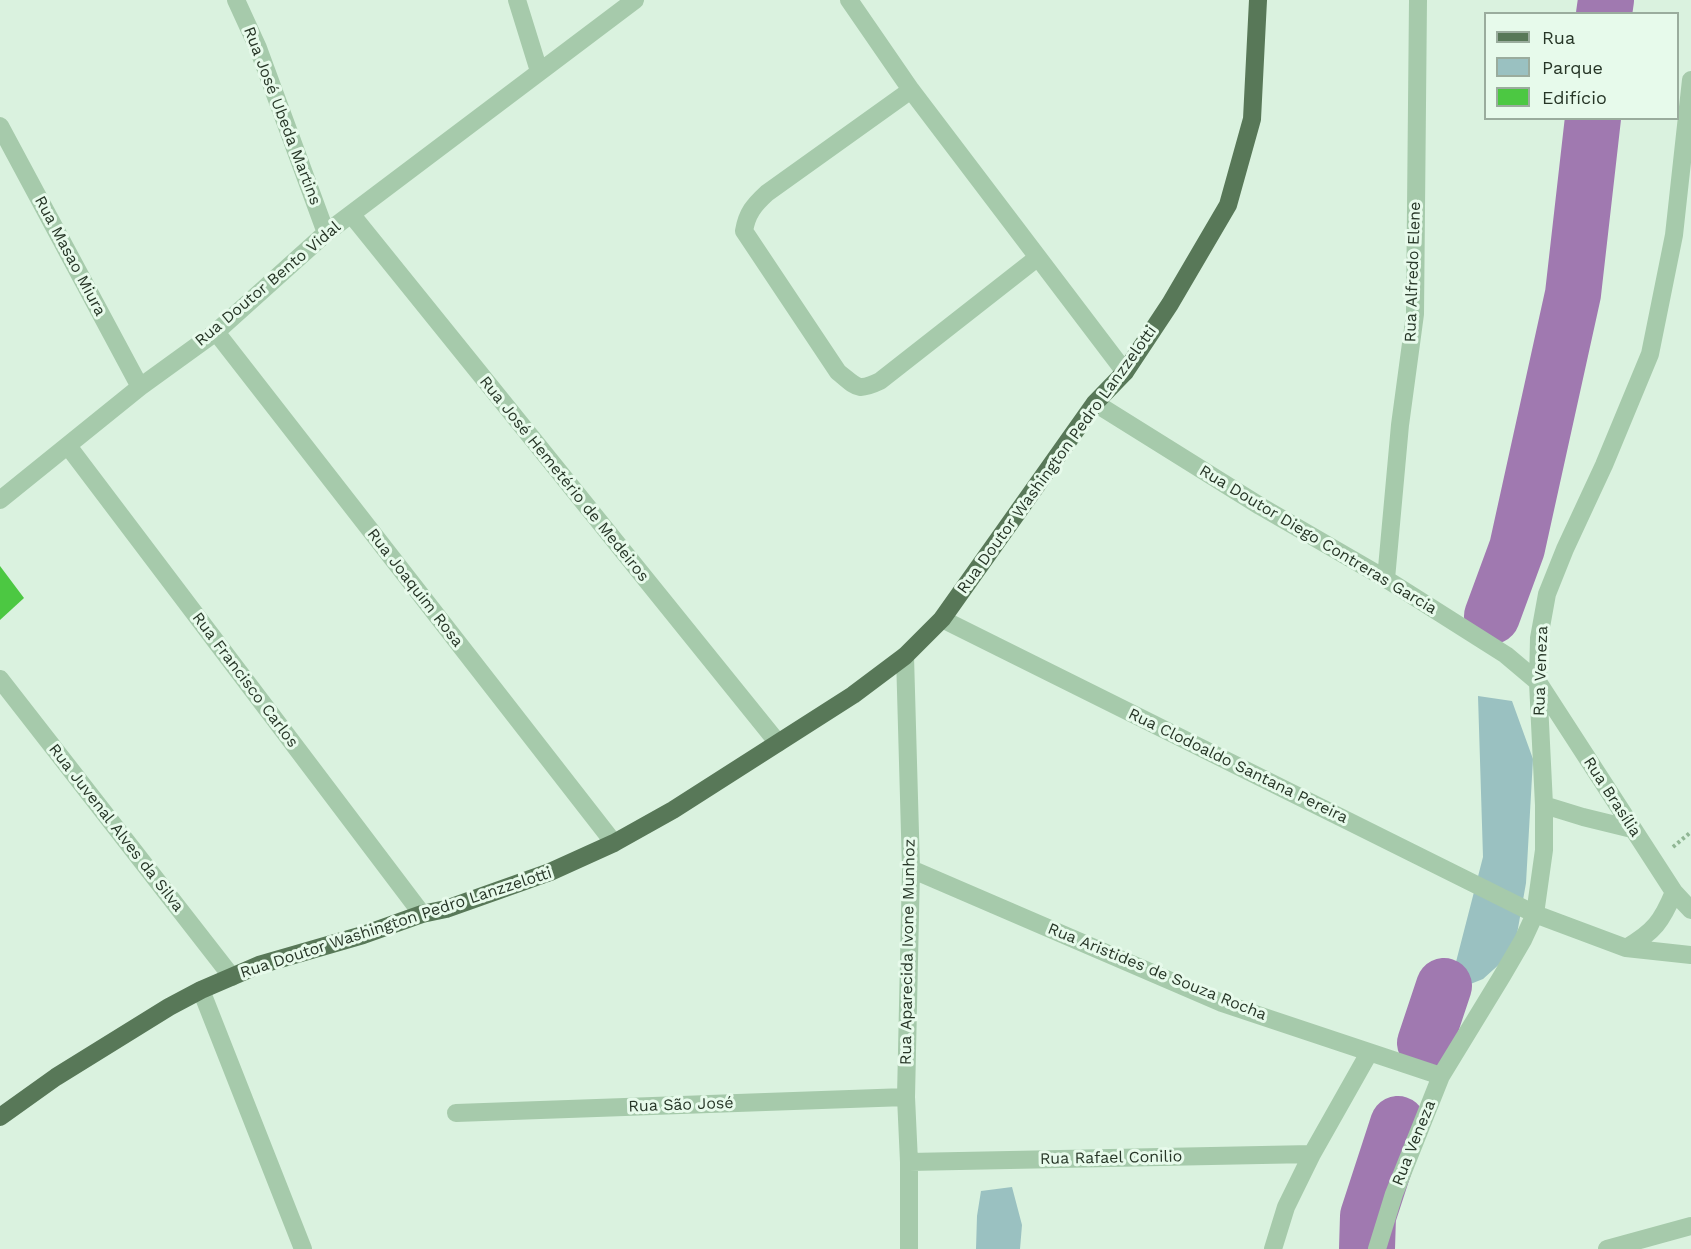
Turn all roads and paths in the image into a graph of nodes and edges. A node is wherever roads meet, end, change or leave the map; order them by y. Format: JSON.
{"nodes":[{"id":1,"x":236,"y":0,"type":"edge"},
{"id":2,"x":517,"y":0,"type":"edge"},
{"id":3,"x":635,"y":0,"type":"edge"},
{"id":4,"x":849,"y":0,"type":"edge"},
{"id":5,"x":1258,"y":0,"type":"edge"},
{"id":6,"x":1418,"y":0,"type":"edge"},
{"id":7,"x":539,"y":71,"type":"junction"},
{"id":8,"x":1691,"y":80,"type":"edge"},
{"id":9,"x":911,"y":90,"type":"junction"},
{"id":10,"x":0,"y":126,"type":"edge"},
{"id":11,"x":351,"y":214,"type":"junction"},
{"id":12,"x":326,"y":234,"type":"junction"},
{"id":13,"x":1037,"y":258,"type":"junction"},
{"id":14,"x":216,"y":332,"type":"junction"},
{"id":15,"x":1125,"y":372,"type":"junction"},
{"id":16,"x":140,"y":387,"type":"junction"},
{"id":17,"x":1095,"y":403,"type":"junction"},
{"id":18,"x":68,"y":446,"type":"junction"},
{"id":19,"x":0,"y":500,"type":"edge"},
{"id":20,"x":1386,"y":579,"type":"junction"},
{"id":21,"x":942,"y":619,"type":"junction"},
{"id":22,"x":905,"y":656,"type":"junction"},
{"id":23,"x":0,"y":679,"type":"edge"},
{"id":24,"x":1538,"y":682,"type":"junction"},
{"id":25,"x":778,"y":744,"type":"junction"},
{"id":26,"x":1544,"y":805,"type":"junction"},
{"id":27,"x":1632,"y":829,"type":"junction"},
{"id":28,"x":614,"y":843,"type":"junction"},
{"id":29,"x":911,"y":869,"type":"junction"},
{"id":30,"x":1674,"y":892,"type":"junction"},
{"id":31,"x":1691,"y":910,"type":"edge"},
{"id":32,"x":422,"y":914,"type":"junction"},
{"id":33,"x":1535,"y":914,"type":"junction"},
{"id":34,"x":1626,"y":948,"type":"junction"},
{"id":35,"x":1691,"y":955,"type":"edge"},
{"id":36,"x":232,"y":977,"type":"junction"},
{"id":37,"x":201,"y":990,"type":"junction"},
{"id":38,"x":1369,"y":1053,"type":"junction"},
{"id":39,"x":1441,"y":1076,"type":"junction"},
{"id":40,"x":906,"y":1097,"type":"junction"},
{"id":41,"x":456,"y":1113,"type":"dead end"},
{"id":42,"x":0,"y":1117,"type":"edge"},
{"id":43,"x":1312,"y":1154,"type":"junction"},
{"id":44,"x":909,"y":1162,"type":"junction"},
{"id":45,"x":1691,"y":1226,"type":"edge"},
{"id":46,"x":303,"y":1249,"type":"edge"},
{"id":47,"x":909,"y":1249,"type":"edge"},
{"id":48,"x":1273,"y":1249,"type":"edge"},
{"id":49,"x":1377,"y":1249,"type":"edge"},
{"id":50,"x":1607,"y":1249,"type":"edge"}],
"edges":[{"from":1,"to":12,"type":"street","name":"Rua José Ubeda Martins"},
{"from":2,"to":7,"type":"street"},
{"from":3,"to":7,"type":"street","name":"Rua Doutor Bento Vidal"},
{"from":4,"to":9,"type":"street"},
{"from":5,"to":15,"type":"main road","name":"Rua Doutor Washington Pedro Lanzzelotti"},
{"from":6,"to":20,"type":"street","name":"Rua Alfredo Elene"},
{"from":7,"to":11,"type":"street","name":"Rua Doutor Bento Vidal"},
{"from":8,"to":24,"type":"street","name":"Rua Veneza"},
{"from":9,"to":13,"type":"street"},
{"from":9,"to":13,"type":"street"},
{"from":10,"to":16,"type":"street","name":"Rua Masao Miura"},
{"from":11,"to":12,"type":"street","name":"Rua Doutor Bento Vidal"},
{"from":11,"to":25,"type":"street","name":"Rua José Hemetério de Medeiros"},
{"from":12,"to":14,"type":"street","name":"Rua Doutor Bento Vidal"},
{"from":13,"to":15,"type":"street"},
{"from":14,"to":16,"type":"street","name":"Rua Doutor Bento Vidal"},
{"from":14,"to":28,"type":"street","name":"Rua Joaquim Rosa"},
{"from":15,"to":17,"type":"main road","name":"Rua Doutor Washington Pedro Lanzzelotti"},
{"from":16,"to":18,"type":"street","name":"Rua Doutor Bento Vidal"},
{"from":17,"to":20,"type":"street","name":"Rua Doutor Diego Contreras Garcia"},
{"from":17,"to":21,"type":"main road","name":"Rua Doutor Washington Pedro Lanzzelotti"},
{"from":18,"to":19,"type":"street","name":"Rua Doutor Bento Vidal"},
{"from":18,"to":32,"type":"street","name":"Rua Francisco Carlos"},
{"from":20,"to":24,"type":"street","name":"Rua Doutor Diego Contreras Garcia"},
{"from":21,"to":22,"type":"main road","name":"Rua Doutor Washington Pedro Lanzzelotti"},
{"from":21,"to":33,"type":"street","name":"Rua Clodoaldo Santana Pereira"},
{"from":22,"to":25,"type":"main road","name":"Rua Doutor Washington Pedro Lanzzelotti"},
{"from":22,"to":29,"type":"street","name":"Rua Aparecida Ivone Munhoz"},
{"from":23,"to":36,"type":"street","name":"Rua Juvenal Alves da Silva"},
{"from":24,"to":26,"type":"street","name":"Rua Veneza"},
{"from":24,"to":27,"type":"street","name":"Rua Brasília"},
{"from":25,"to":28,"type":"main road","name":"Rua Doutor Washington Pedro Lanzzelotti"},
{"from":26,"to":27,"type":"street"},
{"from":26,"to":33,"type":"street","name":"Rua Veneza"},
{"from":27,"to":30,"type":"street","name":"Rua Brasília"},
{"from":28,"to":32,"type":"main road","name":"Rua Doutor Washington Pedro Lanzzelotti"},
{"from":29,"to":38,"type":"street","name":"Rua Aristides de Souza Rocha"},
{"from":29,"to":40,"type":"street","name":"Rua Aparecida Ivone Munhoz"},
{"from":30,"to":31,"type":"street","name":"Rua Brasília"},
{"from":30,"to":34,"type":"street"},
{"from":32,"to":36,"type":"main road","name":"Rua Doutor Washington Pedro Lanzzelotti"},
{"from":33,"to":34,"type":"street"},
{"from":33,"to":39,"type":"street","name":"Rua Veneza"},
{"from":34,"to":35,"type":"street"},
{"from":36,"to":37,"type":"main road","name":"Rua Doutor Washington Pedro Lanzzelotti"},
{"from":37,"to":42,"type":"main road","name":"Rua Doutor Washington Pedro Lanzzelotti"},
{"from":37,"to":46,"type":"street"},
{"from":38,"to":39,"type":"street","name":"Rua Aristides de Souza Rocha"},
{"from":38,"to":43,"type":"street"},
{"from":39,"to":49,"type":"street","name":"Rua Veneza"},
{"from":40,"to":41,"type":"street","name":"Rua São José"},
{"from":40,"to":44,"type":"street","name":"Rua Aparecida Ivone Munhoz"},
{"from":43,"to":44,"type":"street","name":"Rua Rafael Conilio"},
{"from":43,"to":48,"type":"street"},
{"from":44,"to":47,"type":"street","name":"Rua Aparecida Ivone Munhoz"},
{"from":45,"to":50,"type":"street"}]}
